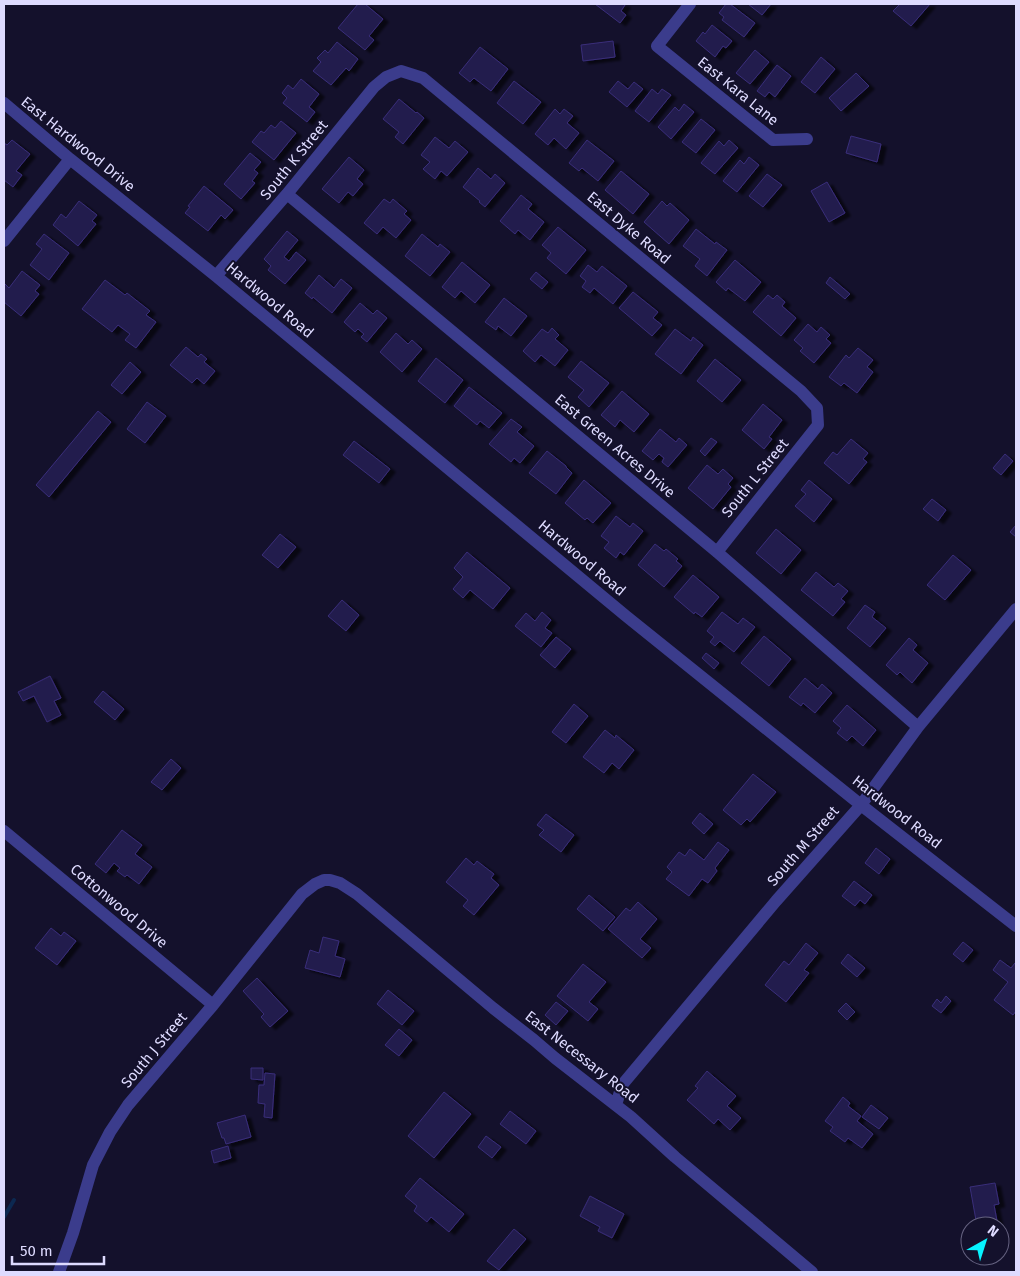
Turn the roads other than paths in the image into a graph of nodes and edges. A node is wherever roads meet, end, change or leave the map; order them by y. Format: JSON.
{"nodes":[{"id":1,"x":690,"y":4,"type":"edge"},
{"id":2,"x":401,"y":71,"type":"joint"},
{"id":3,"x":4,"y":103,"type":"edge"},
{"id":4,"x":806,"y":139,"type":"dead end"},
{"id":5,"x":70,"y":158,"type":"junction"},
{"id":6,"x":287,"y":194,"type":"junction"},
{"id":7,"x":132,"y":209,"type":"joint"},
{"id":8,"x":4,"y":240,"type":"edge"},
{"id":9,"x":216,"y":276,"type":"junction"},
{"id":10,"x":818,"y":425,"type":"joint"},
{"id":11,"x":717,"y":552,"type":"junction"},
{"id":12,"x":1016,"y":609,"type":"edge"},
{"id":13,"x":918,"y":727,"type":"junction"},
{"id":14,"x":861,"y":805,"type":"junction"},
{"id":15,"x":4,"y":831,"type":"edge"},
{"id":16,"x":324,"y":880,"type":"joint"},
{"id":17,"x":1016,"y":926,"type":"edge"},
{"id":18,"x":212,"y":1005,"type":"junction"},
{"id":19,"x":616,"y":1105,"type":"junction"},
{"id":20,"x":58,"y":1272,"type":"edge"},
{"id":21,"x":812,"y":1272,"type":"edge"}],
"edges":[{"from":1,"to":4,"type":"street","name":"East Kara Lane"},
{"from":2,"to":6,"type":"street","name":"South K Street"},
{"from":2,"to":10,"type":"street","name":"East Dyke Road"},
{"from":3,"to":5,"type":"street","name":"East Hardwood Drive"},
{"from":5,"to":7,"type":"street","name":"East Hardwood Drive"},
{"from":5,"to":8,"type":"street"},
{"from":6,"to":9,"type":"street","name":"South K Street"},
{"from":6,"to":11,"type":"street","name":"East Green Acres Drive"},
{"from":7,"to":9,"type":"street","name":"Hardwood Road"},
{"from":9,"to":14,"type":"street","name":"Hardwood Road"},
{"from":10,"to":11,"type":"street","name":"South L Street"},
{"from":11,"to":13,"type":"street","name":"East Green Acres Drive"},
{"from":12,"to":13,"type":"street","name":"South M Street"},
{"from":13,"to":14,"type":"street","name":"South M Street"},
{"from":14,"to":17,"type":"street","name":"Hardwood Road"},
{"from":14,"to":19,"type":"street","name":"South M Street"},
{"from":15,"to":18,"type":"street","name":"Cottonwood Drive"},
{"from":16,"to":18,"type":"street","name":"South J Street"},
{"from":16,"to":19,"type":"street","name":"East Necessary Road"},
{"from":18,"to":20,"type":"street","name":"South J Street"},
{"from":19,"to":21,"type":"street","name":"East Necessary Road"}]}
